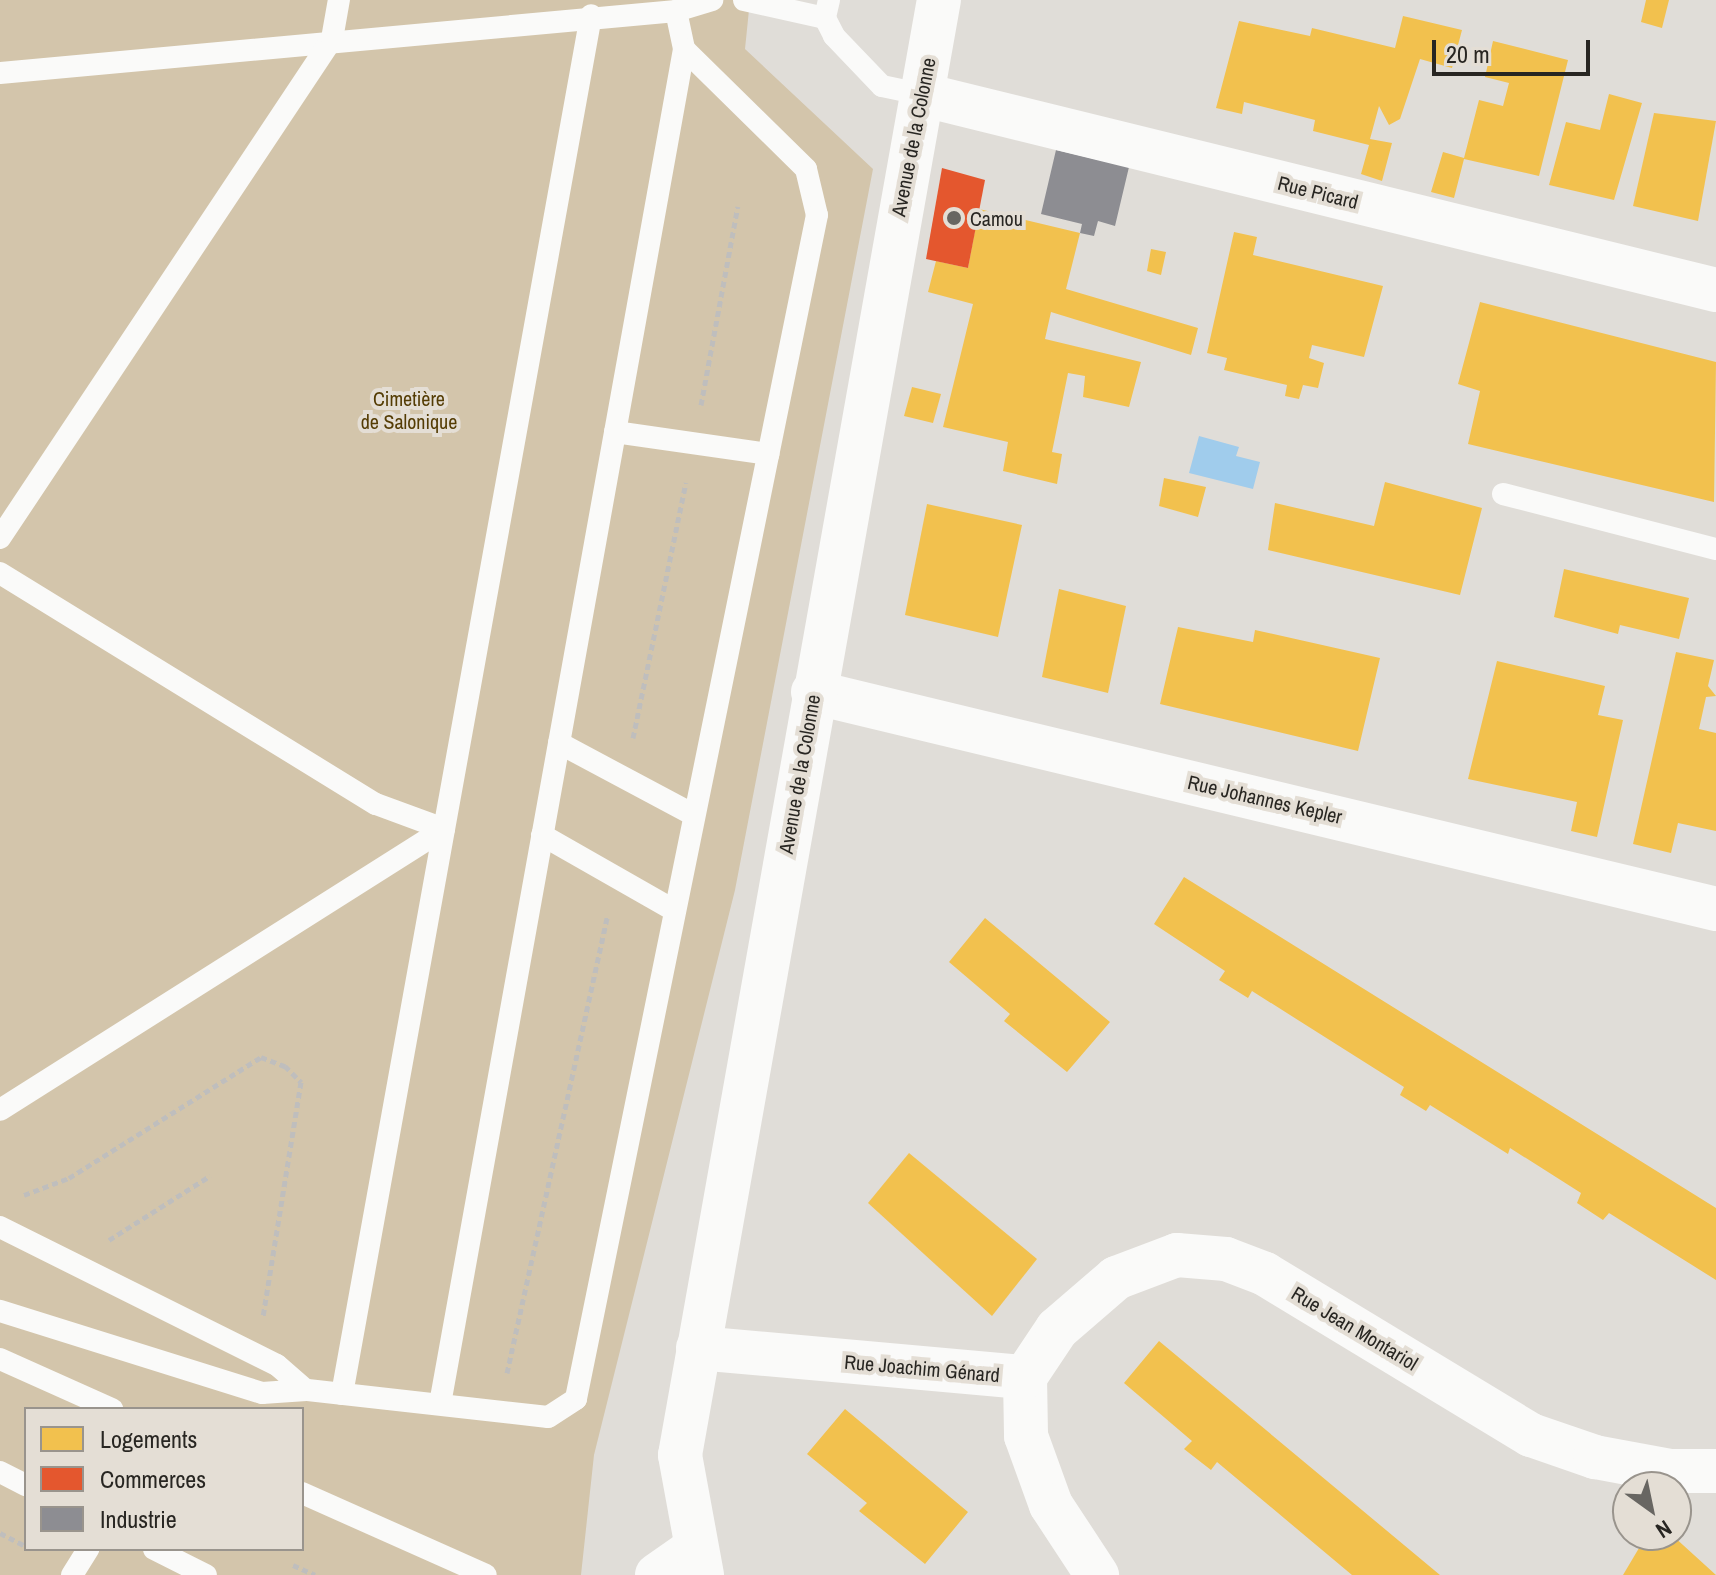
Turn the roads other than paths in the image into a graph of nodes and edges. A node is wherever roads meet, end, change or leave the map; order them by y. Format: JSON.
{"nodes":[{"id":1,"x":339,"y":0,"type":"edge"},
{"id":2,"x":712,"y":0,"type":"edge"},
{"id":3,"x":744,"y":0,"type":"edge"},
{"id":4,"x":939,"y":0,"type":"edge"},
{"id":5,"x":637,"y":6,"type":"edge"},
{"id":6,"x":827,"y":9,"type":"edge"},
{"id":7,"x":676,"y":11,"type":"junction"},
{"id":8,"x":591,"y":15,"type":"junction"},
{"id":9,"x":332,"y":39,"type":"junction"},
{"id":10,"x":684,"y":49,"type":"junction"},
{"id":11,"x":0,"y":73,"type":"edge"},
{"id":12,"x":920,"y":94,"type":"junction"},
{"id":13,"x":1716,"y":290,"type":"edge"},
{"id":14,"x":615,"y":432,"type":"junction"},
{"id":15,"x":768,"y":454,"type":"junction"},
{"id":16,"x":1503,"y":494,"type":"dead end"},
{"id":17,"x":0,"y":538,"type":"edge"},
{"id":18,"x":1716,"y":549,"type":"edge"},
{"id":19,"x":0,"y":573,"type":"edge"},
{"id":20,"x":813,"y":692,"type":"junction"},
{"id":21,"x":559,"y":743,"type":"junction"},
{"id":22,"x":694,"y":815,"type":"junction"},
{"id":23,"x":444,"y":829,"type":"junction"},
{"id":24,"x":542,"y":835,"type":"junction"},
{"id":25,"x":1716,"y":909,"type":"edge"},
{"id":26,"x":675,"y":911,"type":"junction"},
{"id":27,"x":0,"y":1110,"type":"edge"},
{"id":28,"x":2,"y":1228,"type":"edge"},
{"id":29,"x":0,"y":1311,"type":"edge"},
{"id":30,"x":698,"y":1348,"type":"junction"},
{"id":31,"x":0,"y":1359,"type":"edge"},
{"id":32,"x":1025,"y":1377,"type":"junction"},
{"id":33,"x":306,"y":1390,"type":"junction"},
{"id":34,"x":342,"y":1394,"type":"junction"},
{"id":35,"x":440,"y":1404,"type":"junction"},
{"id":36,"x":108,"y":1407,"type":"edge"},
{"id":37,"x":1716,"y":1471,"type":"edge"},
{"id":38,"x":0,"y":1472,"type":"edge"},
{"id":39,"x":24,"y":1484,"type":"edge"},
{"id":40,"x":304,"y":1494,"type":"edge"},
{"id":41,"x":87,"y":1551,"type":"edge"},
{"id":42,"x":158,"y":1551,"type":"edge"},
{"id":43,"x":698,"y":1563,"type":"edge"},
{"id":44,"x":72,"y":1575,"type":"edge"},
{"id":45,"x":206,"y":1575,"type":"edge"},
{"id":46,"x":486,"y":1575,"type":"edge"},
{"id":47,"x":657,"y":1575,"type":"edge"},
{"id":48,"x":1097,"y":1575,"type":"edge"}],
"edges":[{"from":1,"to":9,"type":"lane"},
{"from":2,"to":7,"type":"lane"},
{"from":3,"to":6,"type":"lane"},
{"from":4,"to":12,"type":"street","name":"Avenue de la Colonne"},
{"from":5,"to":7,"type":"lane"},
{"from":5,"to":8,"type":"lane"},
{"from":6,"to":12,"type":"lane"},
{"from":7,"to":10,"type":"lane"},
{"from":8,"to":9,"type":"lane"},
{"from":8,"to":23,"type":"lane"},
{"from":9,"to":11,"type":"lane"},
{"from":9,"to":17,"type":"lane"},
{"from":10,"to":14,"type":"lane"},
{"from":10,"to":15,"type":"lane"},
{"from":12,"to":13,"type":"street","name":"Rue Picard"},
{"from":12,"to":20,"type":"street","name":"Avenue de la Colonne"},
{"from":14,"to":15,"type":"lane"},
{"from":14,"to":21,"type":"lane"},
{"from":15,"to":22,"type":"lane"},
{"from":16,"to":18,"type":"lane"},
{"from":19,"to":23,"type":"lane"},
{"from":20,"to":25,"type":"street","name":"Rue Johannes Kepler"},
{"from":20,"to":30,"type":"street","name":"Avenue de la Colonne"},
{"from":21,"to":22,"type":"lane"},
{"from":21,"to":24,"type":"lane"},
{"from":22,"to":26,"type":"lane"},
{"from":23,"to":27,"type":"lane"},
{"from":23,"to":34,"type":"lane"},
{"from":24,"to":26,"type":"lane"},
{"from":24,"to":35,"type":"lane"},
{"from":26,"to":35,"type":"lane"},
{"from":28,"to":33,"type":"lane"},
{"from":29,"to":33,"type":"lane"},
{"from":30,"to":32,"type":"street","name":"Rue Joachim Génard"},
{"from":30,"to":43,"type":"street","name":"Avenue de la Colonne"},
{"from":31,"to":36,"type":"lane"},
{"from":32,"to":37,"type":"street","name":"Rue Jean Montariol"},
{"from":32,"to":48,"type":"street","name":"Rue Joachim Génard"},
{"from":33,"to":34,"type":"lane"},
{"from":34,"to":35,"type":"lane"},
{"from":38,"to":39,"type":"lane"},
{"from":40,"to":46,"type":"lane"},
{"from":41,"to":44,"type":"lane"},
{"from":42,"to":45,"type":"lane"},
{"from":43,"to":47,"type":"street"}]}
